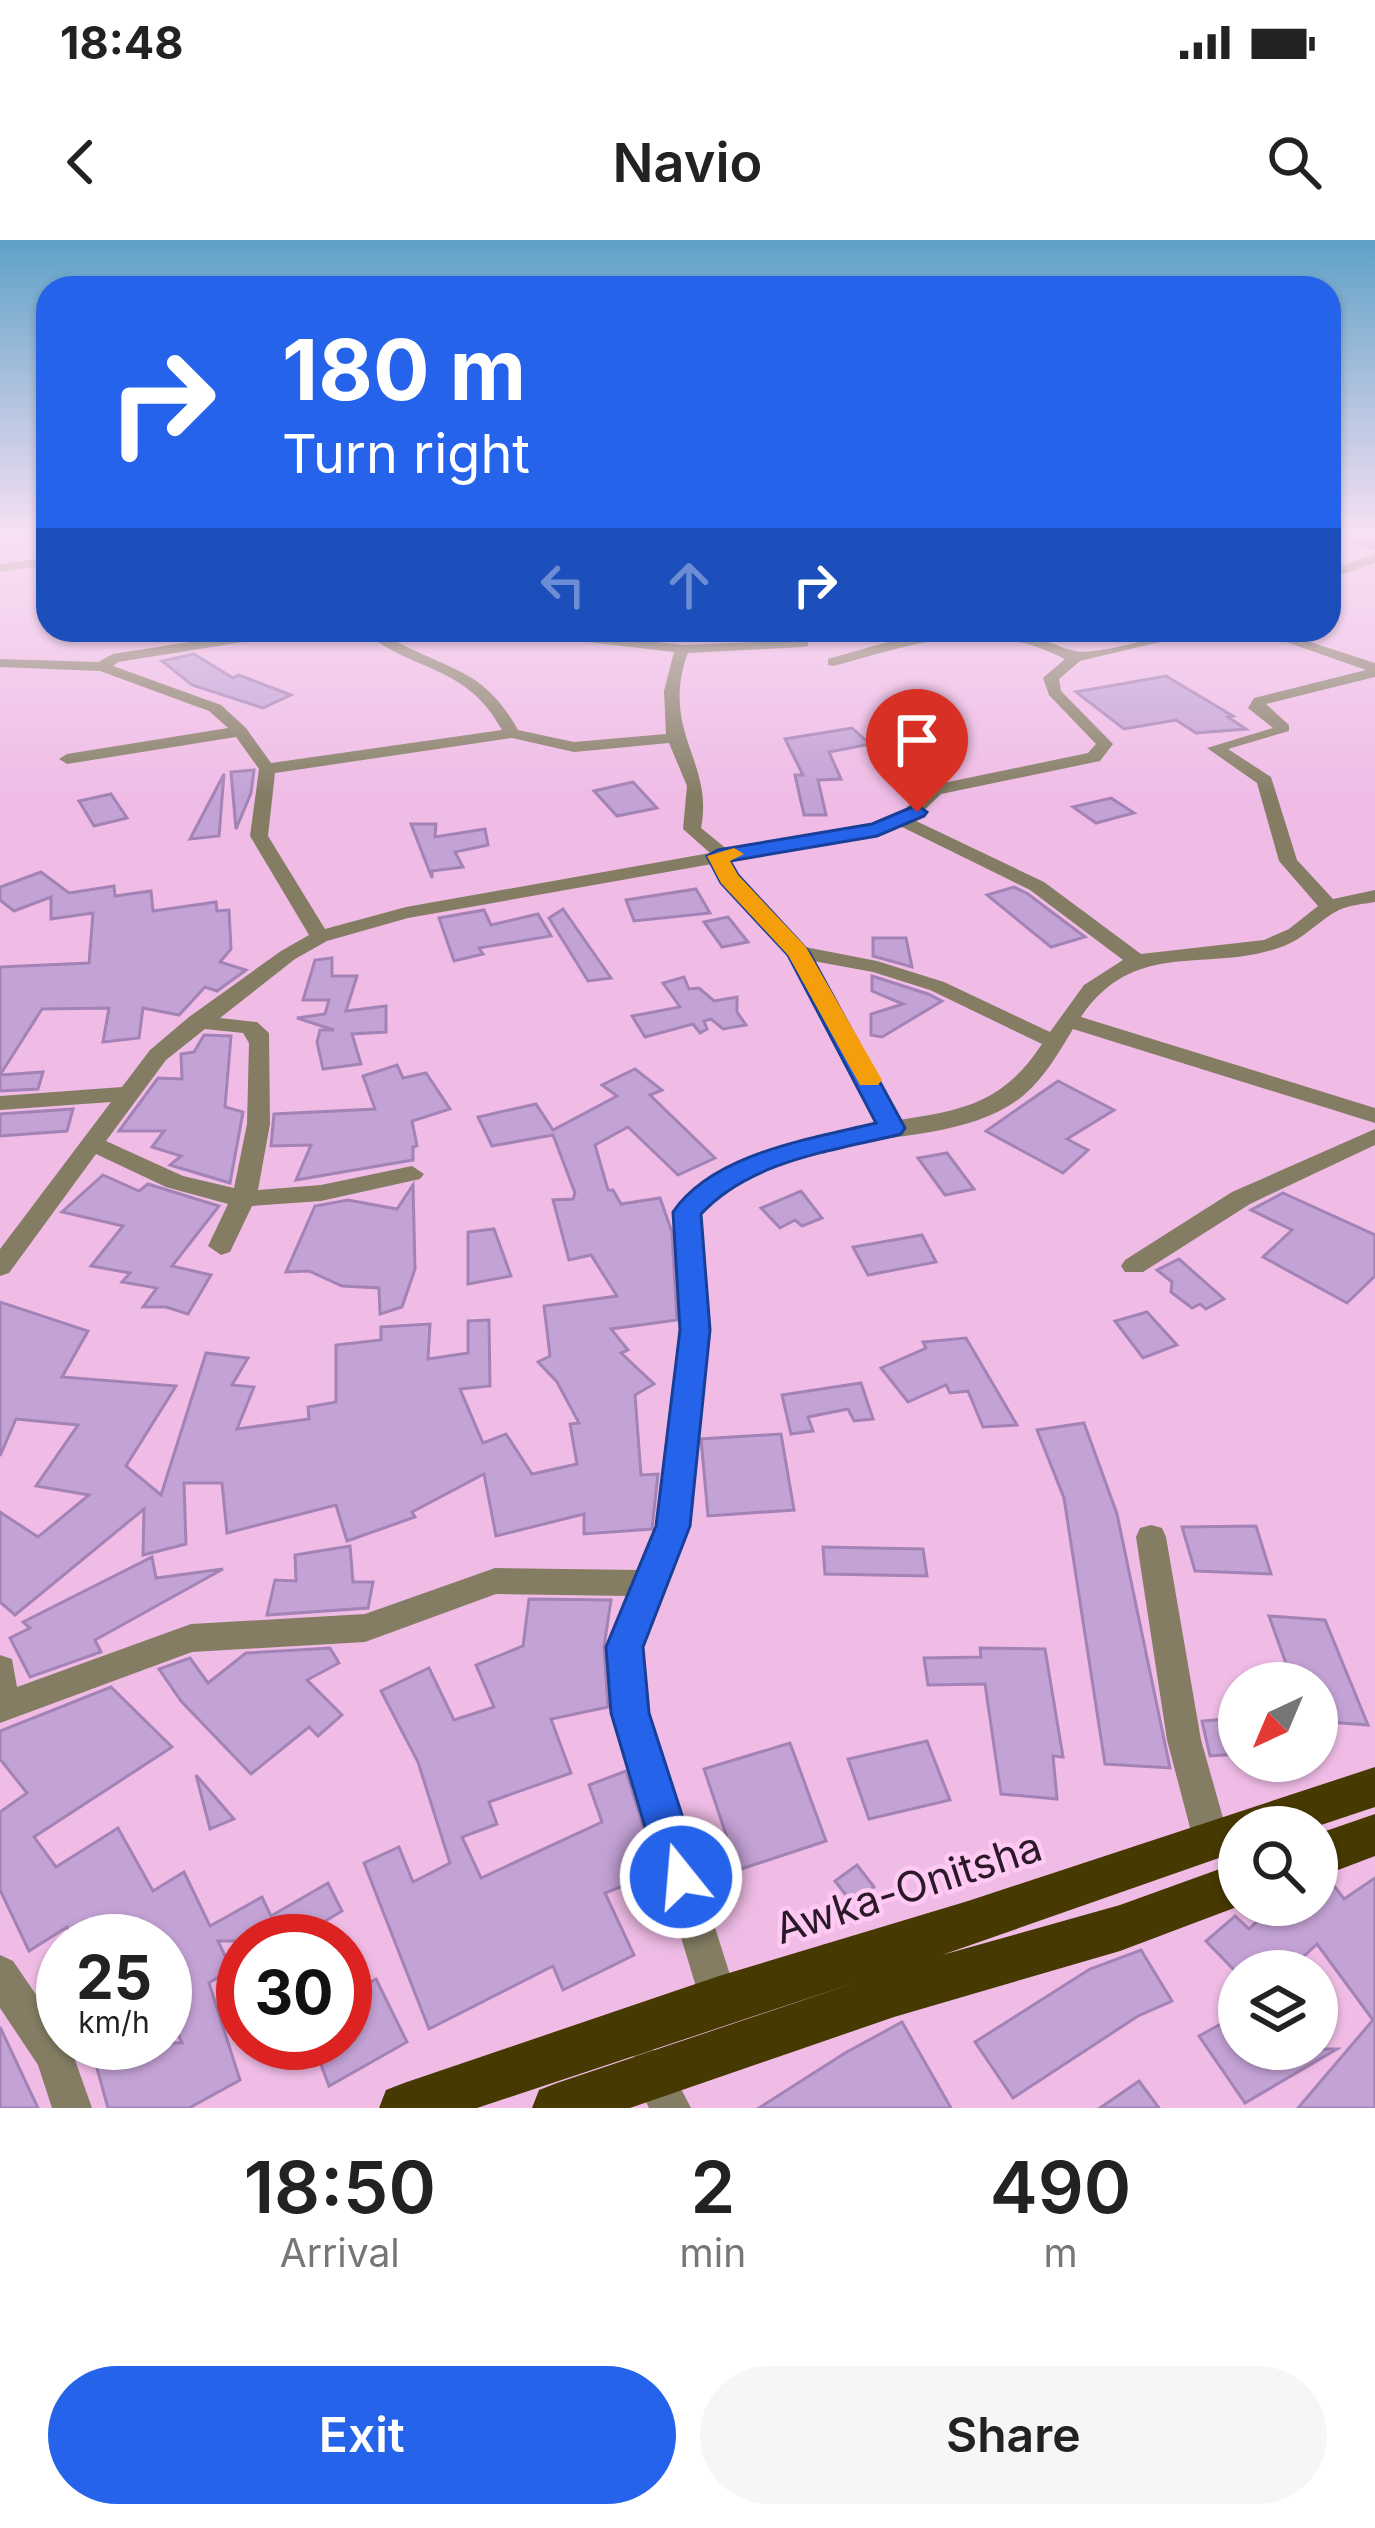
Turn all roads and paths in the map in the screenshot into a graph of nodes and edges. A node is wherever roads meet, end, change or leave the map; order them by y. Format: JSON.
{"nodes":[{"id":1,"x":216,"y":642,"type":"edge"},
{"id":2,"x":391,"y":642,"type":"edge"},
{"id":3,"x":642,"y":642,"type":"edge"},
{"id":4,"x":747,"y":642,"type":"edge"},
{"id":5,"x":809,"y":642,"type":"edge"},
{"id":6,"x":902,"y":642,"type":"edge"},
{"id":7,"x":1043,"y":642,"type":"edge"},
{"id":8,"x":1148,"y":642,"type":"edge"},
{"id":9,"x":1294,"y":642,"type":"edge"},
{"id":10,"x":683,"y":649,"type":"junction"},
{"id":11,"x":1075,"y":658,"type":"junction"},
{"id":12,"x":0,"y":663,"type":"edge"},
{"id":13,"x":102,"y":667,"type":"junction"},
{"id":14,"x":1375,"y":670,"type":"edge"},
{"id":15,"x":240,"y":731,"type":"junction"},
{"id":16,"x":512,"y":733,"type":"junction"},
{"id":17,"x":675,"y":738,"type":"junction"},
{"id":18,"x":68,"y":759,"type":"dead end"},
{"id":19,"x":266,"y":769,"type":"junction"},
{"id":20,"x":903,"y":821,"type":"junction"},
{"id":21,"x":721,"y":856,"type":"junction"},
{"id":22,"x":1375,"y":896,"type":"edge"},
{"id":23,"x":1330,"y":908,"type":"junction"},
{"id":24,"x":320,"y":937,"type":"junction"},
{"id":25,"x":798,"y":952,"type":"junction"},
{"id":26,"x":1138,"y":962,"type":"junction"},
{"id":27,"x":197,"y":1022,"type":"junction"},
{"id":28,"x":1061,"y":1031,"type":"junction"},
{"id":29,"x":126,"y":1094,"type":"junction"},
{"id":30,"x":0,"y":1102,"type":"edge"},
{"id":31,"x":1375,"y":1116,"type":"edge"},
{"id":32,"x":892,"y":1128,"type":"junction"},
{"id":33,"x":1375,"y":1136,"type":"edge"},
{"id":34,"x":90,"y":1142,"type":"junction"},
{"id":35,"x":412,"y":1174,"type":"dead end"},
{"id":36,"x":247,"y":1197,"type":"junction"},
{"id":37,"x":221,"y":1246,"type":"dead end"},
{"id":38,"x":1134,"y":1266,"type":"dead end"},
{"id":39,"x":0,"y":1267,"type":"edge"},
{"id":40,"x":1151,"y":1537,"type":"dead end"},
{"id":41,"x":648,"y":1583,"type":"junction"},
{"id":42,"x":0,"y":1669,"type":"edge"},
{"id":43,"x":0,"y":1696,"type":"edge"},
{"id":44,"x":0,"y":1708,"type":"edge"},
{"id":45,"x":1375,"y":1787,"type":"edge"},
{"id":46,"x":1219,"y":1806,"type":"edge"},
{"id":47,"x":1315,"y":1806,"type":"edge"},
{"id":48,"x":1375,"y":1835,"type":"edge"},
{"id":49,"x":1218,"y":1837,"type":"edge"},
{"id":50,"x":1338,"y":1848,"type":"edge"},
{"id":51,"x":1218,"y":1892,"type":"edge"},
{"id":52,"x":0,"y":1974,"type":"edge"},
{"id":53,"x":719,"y":2000,"type":"junction"},
{"id":54,"x":624,"y":2032,"type":"junction"},
{"id":55,"x":662,"y":2091,"type":"edge"},
{"id":56,"x":72,"y":2108,"type":"edge"},
{"id":57,"x":404,"y":2108,"type":"edge"},
{"id":58,"x":557,"y":2108,"type":"edge"}],
"edges":[{"from":1,"to":13,"type":"street"},
{"from":2,"to":16,"type":"street"},
{"from":3,"to":10,"type":"street"},
{"from":4,"to":10,"type":"street"},
{"from":5,"to":6,"type":"street"},
{"from":7,"to":11,"type":"street"},
{"from":8,"to":11,"type":"street"},
{"from":9,"to":14,"type":"street"},
{"from":10,"to":17,"type":"street"},
{"from":11,"to":20,"type":"street"},
{"from":12,"to":13,"type":"street"},
{"from":13,"to":15,"type":"street"},
{"from":14,"to":23,"type":"street"},
{"from":15,"to":18,"type":"street"},
{"from":15,"to":19,"type":"street"},
{"from":16,"to":17,"type":"street"},
{"from":16,"to":19,"type":"street"},
{"from":17,"to":21,"type":"street"},
{"from":19,"to":24,"type":"street"},
{"from":20,"to":21,"type":"street"},
{"from":20,"to":26,"type":"street"},
{"from":21,"to":24,"type":"street"},
{"from":21,"to":25,"type":"street"},
{"from":22,"to":23,"type":"street"},
{"from":23,"to":26,"type":"street"},
{"from":24,"to":27,"type":"street"},
{"from":25,"to":28,"type":"street"},
{"from":25,"to":32,"type":"street"},
{"from":26,"to":28,"type":"street"},
{"from":27,"to":29,"type":"street"},
{"from":27,"to":36,"type":"street"},
{"from":28,"to":31,"type":"street"},
{"from":28,"to":32,"type":"street"},
{"from":29,"to":30,"type":"street"},
{"from":29,"to":34,"type":"street"},
{"from":32,"to":41,"type":"street"},
{"from":33,"to":38,"type":"street"},
{"from":34,"to":36,"type":"street"},
{"from":34,"to":39,"type":"street"},
{"from":35,"to":36,"type":"street"},
{"from":36,"to":37,"type":"street"},
{"from":40,"to":46,"type":"street"},
{"from":41,"to":44,"type":"street"},
{"from":41,"to":53,"type":"street"},
{"from":42,"to":43,"type":"street"},
{"from":45,"to":47,"type":"main road","name":"Awka-Onitsha"},
{"from":48,"to":50,"type":"main road"},
{"from":49,"to":53,"type":"main road","name":"Awka-Onitsha"},
{"from":51,"to":55,"type":"main road"},
{"from":52,"to":56,"type":"street"},
{"from":53,"to":54,"type":"main road","name":"Awka-Onitsha"},
{"from":54,"to":55,"type":"street"},
{"from":54,"to":57,"type":"main road","name":"Awka-Onitsha"},
{"from":55,"to":58,"type":"main road"}]}
